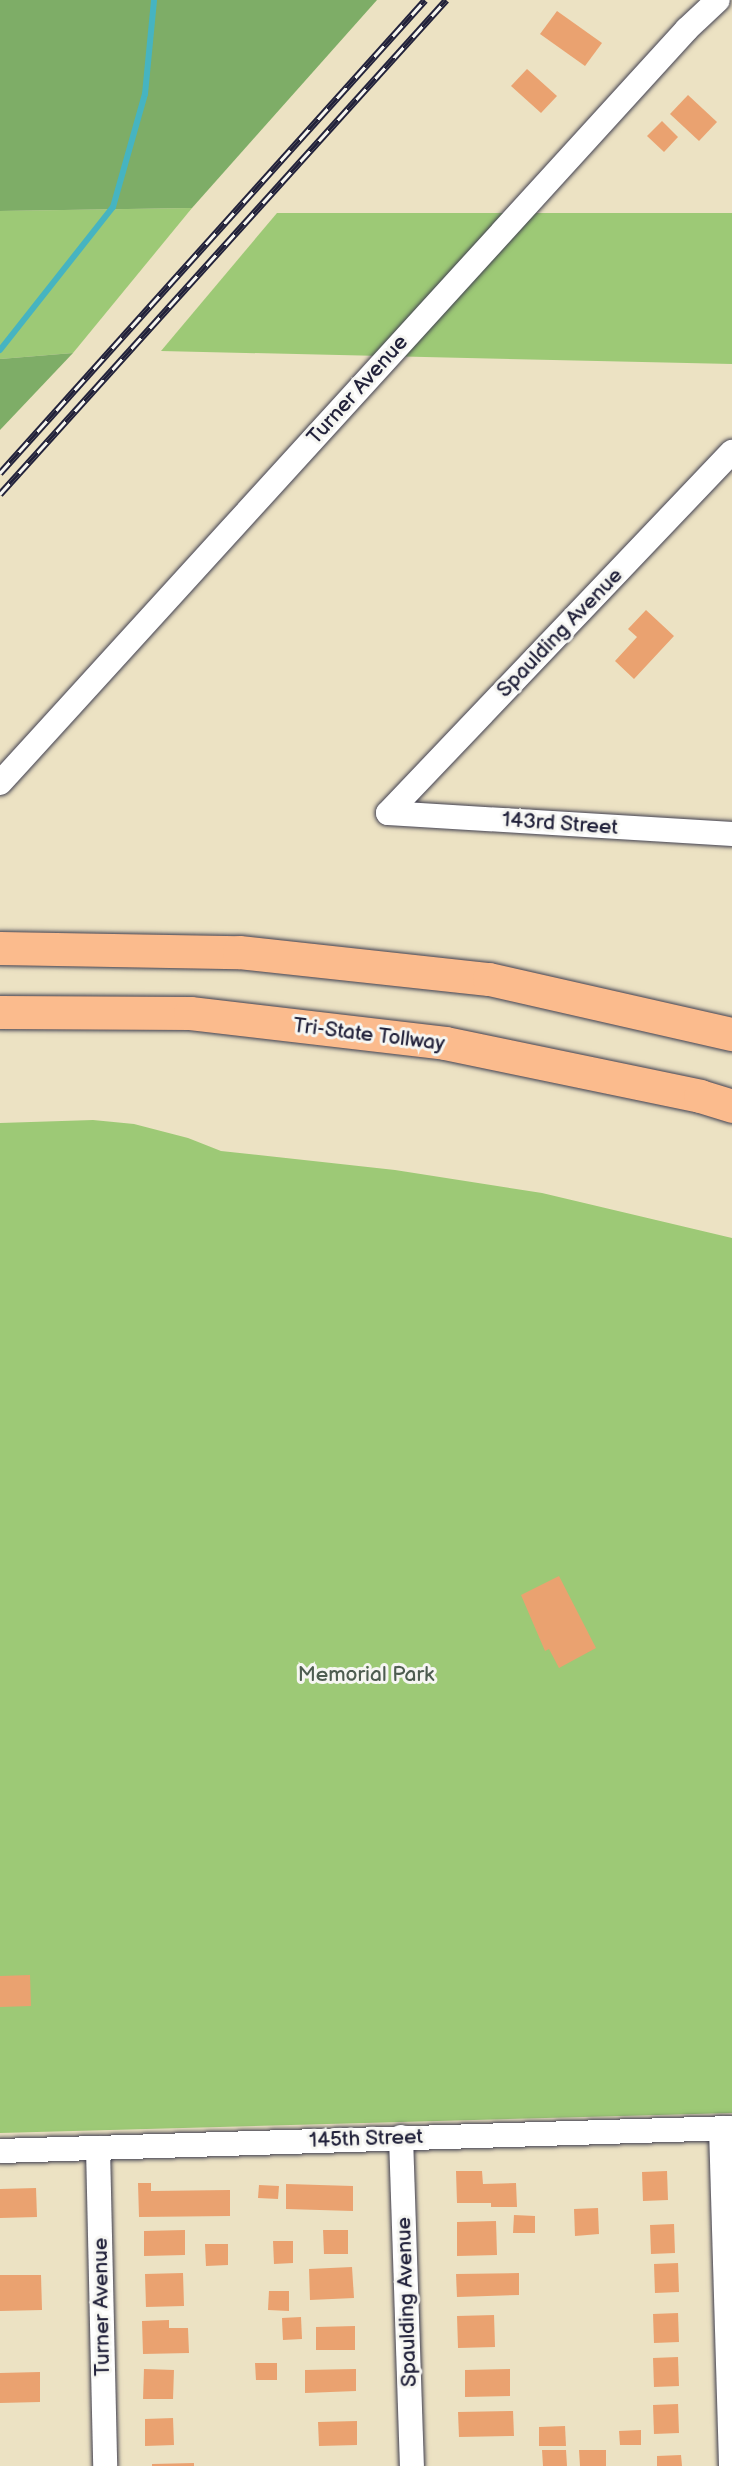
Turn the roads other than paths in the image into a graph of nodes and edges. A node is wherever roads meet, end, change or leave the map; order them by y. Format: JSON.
{"nodes":[{"id":1,"x":718,"y":0,"type":"edge"},
{"id":2,"x":732,"y":452,"type":"edge"},
{"id":3,"x":0,"y":783,"type":"edge"},
{"id":4,"x":388,"y":813,"type":"joint"},
{"id":5,"x":732,"y":834,"type":"edge"},
{"id":6,"x":0,"y":948,"type":"edge"},
{"id":7,"x":0,"y":1012,"type":"edge"},
{"id":8,"x":732,"y":1034,"type":"edge"},
{"id":9,"x":732,"y":1107,"type":"edge"},
{"id":10,"x":727,"y":2128,"type":"edge"},
{"id":11,"x":401,"y":2137,"type":"junction"},
{"id":12,"x":98,"y":2148,"type":"junction"},
{"id":13,"x":0,"y":2151,"type":"edge"},
{"id":14,"x":105,"y":2466,"type":"edge"},
{"id":15,"x":412,"y":2466,"type":"edge"},
{"id":16,"x":732,"y":2466,"type":"edge"}],
"edges":[{"from":1,"to":3,"type":"street","name":"Turner Avenue"},
{"from":2,"to":4,"type":"street","name":"Spaulding Avenue"},
{"from":4,"to":5,"type":"street","name":"143rd Street"},
{"from":6,"to":8,"type":"highway"},
{"from":7,"to":9,"type":"highway","name":"Tri-State Tollway"},
{"from":10,"to":11,"type":"street","name":"145th Street"},
{"from":10,"to":16,"type":"street"},
{"from":11,"to":12,"type":"street","name":"145th Street"},
{"from":11,"to":15,"type":"street","name":"Spaulding Avenue"},
{"from":12,"to":13,"type":"street","name":"145th Street"},
{"from":12,"to":14,"type":"street","name":"Turner Avenue"}]}
